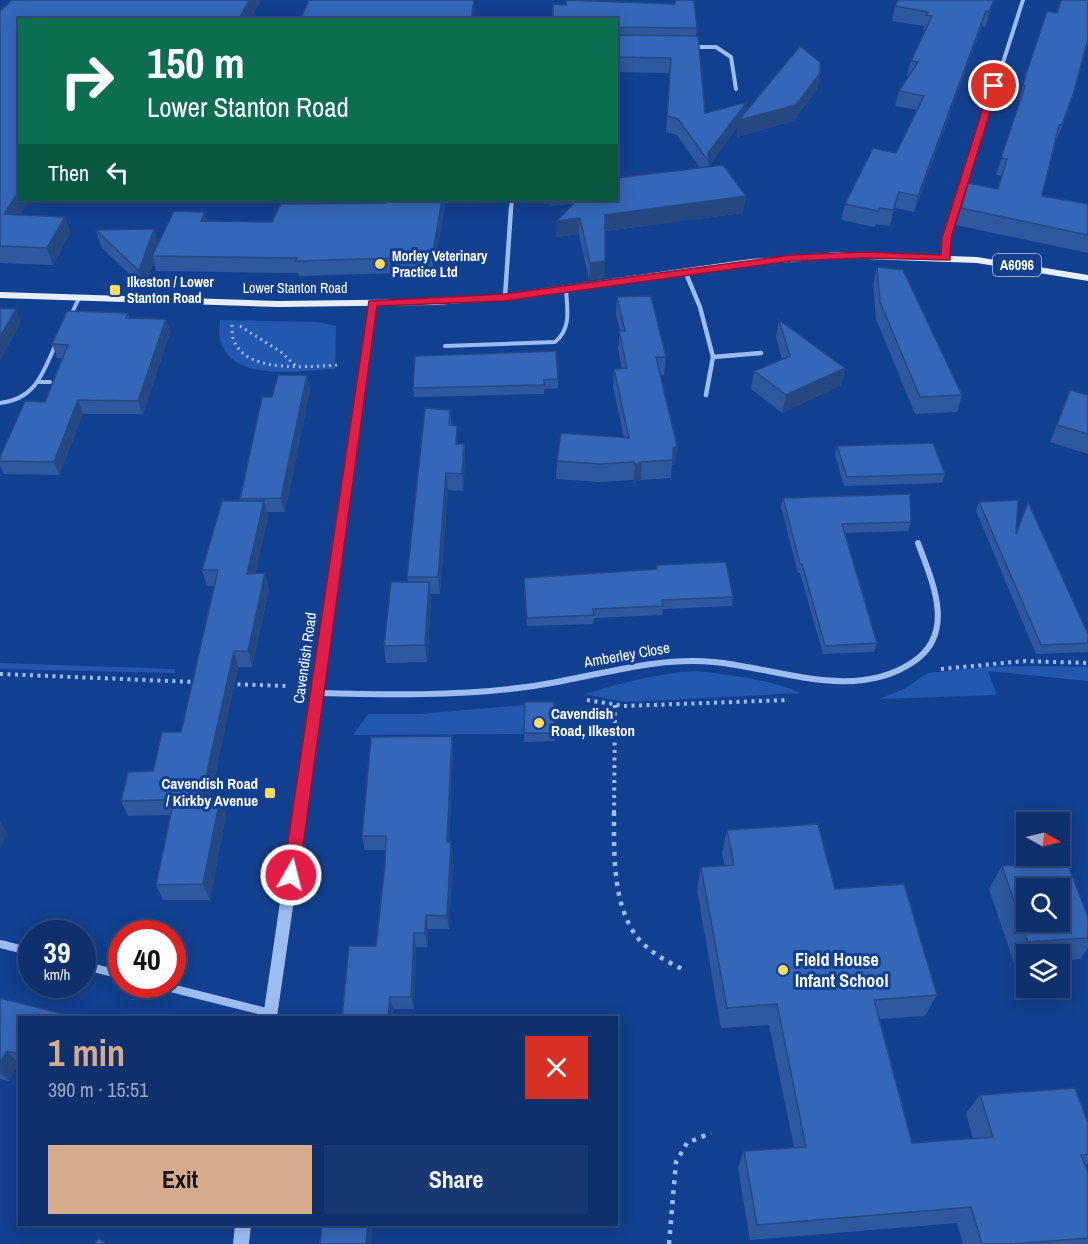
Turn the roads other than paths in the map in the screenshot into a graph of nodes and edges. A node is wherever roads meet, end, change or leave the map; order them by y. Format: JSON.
{"nodes":[{"id":1,"x":1023,"y":0,"type":"edge"},
{"id":2,"x":683,"y":47,"type":"edge"},
{"id":3,"x":736,"y":89,"type":"dead end"},
{"id":4,"x":512,"y":201,"type":"edge"},
{"id":5,"x":946,"y":258,"type":"junction"},
{"id":6,"x":685,"y":272,"type":"junction"},
{"id":7,"x":1088,"y":278,"type":"edge"},
{"id":8,"x":566,"y":289,"type":"junction"},
{"id":9,"x":0,"y":295,"type":"edge"},
{"id":10,"x":505,"y":297,"type":"junction"},
{"id":11,"x":79,"y":298,"type":"junction"},
{"id":12,"x":372,"y":303,"type":"junction"},
{"id":13,"x":69,"y":319,"type":"edge"},
{"id":14,"x":58,"y":340,"type":"edge"},
{"id":15,"x":445,"y":346,"type":"dead end"},
{"id":16,"x":760,"y":353,"type":"dead end"},
{"id":17,"x":713,"y":357,"type":"junction"},
{"id":18,"x":37,"y":382,"type":"junction"},
{"id":19,"x":50,"y":382,"type":"edge"},
{"id":20,"x":706,"y":395,"type":"dead end"},
{"id":21,"x":0,"y":403,"type":"edge"},
{"id":22,"x":918,"y":543,"type":"dead end"},
{"id":23,"x":318,"y":693,"type":"junction"},
{"id":24,"x":0,"y":944,"type":"edge"},
{"id":25,"x":18,"y":948,"type":"edge"},
{"id":26,"x":186,"y":992,"type":"edge"},
{"id":27,"x":270,"y":1015,"type":"edge"},
{"id":28,"x":243,"y":1226,"type":"edge"},
{"id":29,"x":241,"y":1244,"type":"edge"}],
"edges":[{"from":1,"to":5,"type":"street"},
{"from":2,"to":3,"type":"street"},
{"from":4,"to":10,"type":"street"},
{"from":5,"to":6,"type":"main road","name":"Lower Stanton Road","number":"A6096"},
{"from":5,"to":7,"type":"main road","number":"A6096"},
{"from":6,"to":8,"type":"main road","name":"Lower Stanton Road","number":"A6096"},
{"from":6,"to":17,"type":"street"},
{"from":8,"to":10,"type":"main road","name":"Lower Stanton Road","number":"A6096"},
{"from":8,"to":15,"type":"lane"},
{"from":9,"to":11,"type":"main road","name":"Lower Stanton Road","number":"A6096"},
{"from":10,"to":12,"type":"main road","name":"Lower Stanton Road","number":"A6096"},
{"from":11,"to":12,"type":"main road","name":"Lower Stanton Road","number":"A6096"},
{"from":11,"to":13,"type":"lane"},
{"from":12,"to":23,"type":"street","name":"Cavendish Road"},
{"from":14,"to":18,"type":"lane"},
{"from":16,"to":17,"type":"street"},
{"from":17,"to":20,"type":"street"},
{"from":18,"to":19,"type":"lane"},
{"from":18,"to":21,"type":"lane"},
{"from":22,"to":23,"type":"street","name":"Amberley Close"},
{"from":23,"to":27,"type":"street","name":"Cavendish Road"},
{"from":24,"to":25,"type":"street"},
{"from":26,"to":27,"type":"street"},
{"from":28,"to":29,"type":"street"}]}
